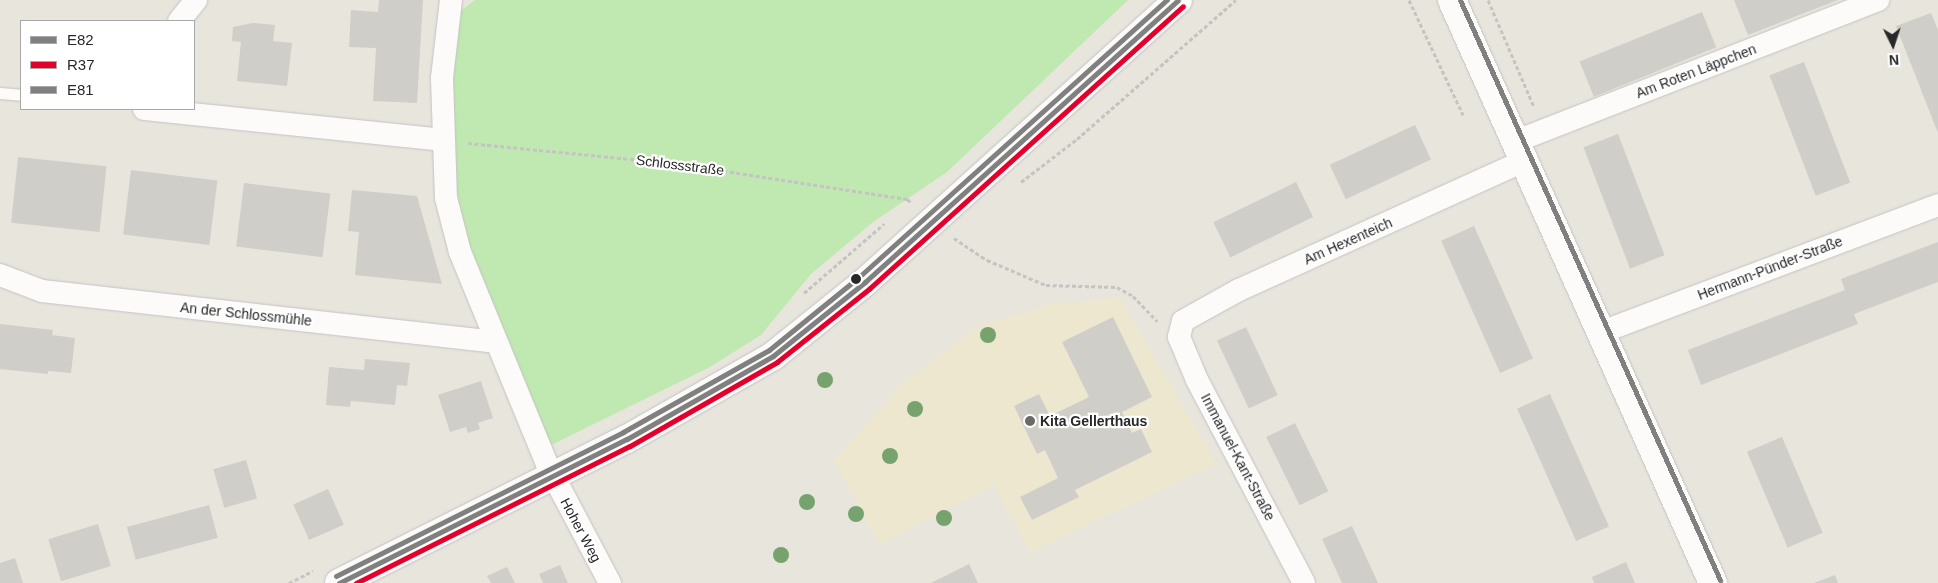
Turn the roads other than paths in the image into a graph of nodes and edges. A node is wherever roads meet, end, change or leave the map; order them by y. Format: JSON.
{"nodes":[{"id":1,"x":196,"y":0,"type":"edge"},
{"id":2,"x":451,"y":0,"type":"edge"},
{"id":3,"x":1178,"y":0,"type":"edge"},
{"id":4,"x":1452,"y":0,"type":"edge"},
{"id":5,"x":1878,"y":0,"type":"edge"},
{"id":6,"x":181,"y":20,"type":"edge"},
{"id":7,"x":0,"y":93,"type":"edge"},
{"id":8,"x":20,"y":96,"type":"edge"},
{"id":9,"x":151,"y":110,"type":"edge"},
{"id":10,"x":442,"y":140,"type":"junction"},
{"id":11,"x":1519,"y":152,"type":"junction"},
{"id":12,"x":1938,"y":205,"type":"edge"},
{"id":13,"x":0,"y":275,"type":"edge"},
{"id":14,"x":1179,"y":329,"type":"joint"},
{"id":15,"x":1602,"y":332,"type":"junction"},
{"id":16,"x":495,"y":342,"type":"junction"},
{"id":17,"x":552,"y":476,"type":"junction"},
{"id":18,"x":339,"y":583,"type":"edge"},
{"id":19,"x":610,"y":583,"type":"edge"},
{"id":20,"x":1304,"y":583,"type":"edge"},
{"id":21,"x":1713,"y":583,"type":"edge"}],
"edges":[{"from":1,"to":6,"type":"street"},
{"from":2,"to":10,"type":"street"},
{"from":3,"to":17,"type":"main road"},
{"from":4,"to":11,"type":"main road"},
{"from":5,"to":11,"type":"street","name":"Am Roten Läppchen"},
{"from":7,"to":8,"type":"lane"},
{"from":9,"to":10,"type":"street"},
{"from":10,"to":16,"type":"street"},
{"from":11,"to":14,"type":"street","name":"Am Hexenteich"},
{"from":11,"to":15,"type":"main road"},
{"from":12,"to":15,"type":"street","name":"Hermann-Pünder-Straße"},
{"from":13,"to":16,"type":"street","name":"An der Schlossmühle"},
{"from":14,"to":20,"type":"street","name":"Immanuel-Kant-Straße"},
{"from":15,"to":21,"type":"main road"},
{"from":16,"to":17,"type":"street"},
{"from":17,"to":18,"type":"main road"},
{"from":17,"to":19,"type":"street","name":"Hoher Weg"}]}
